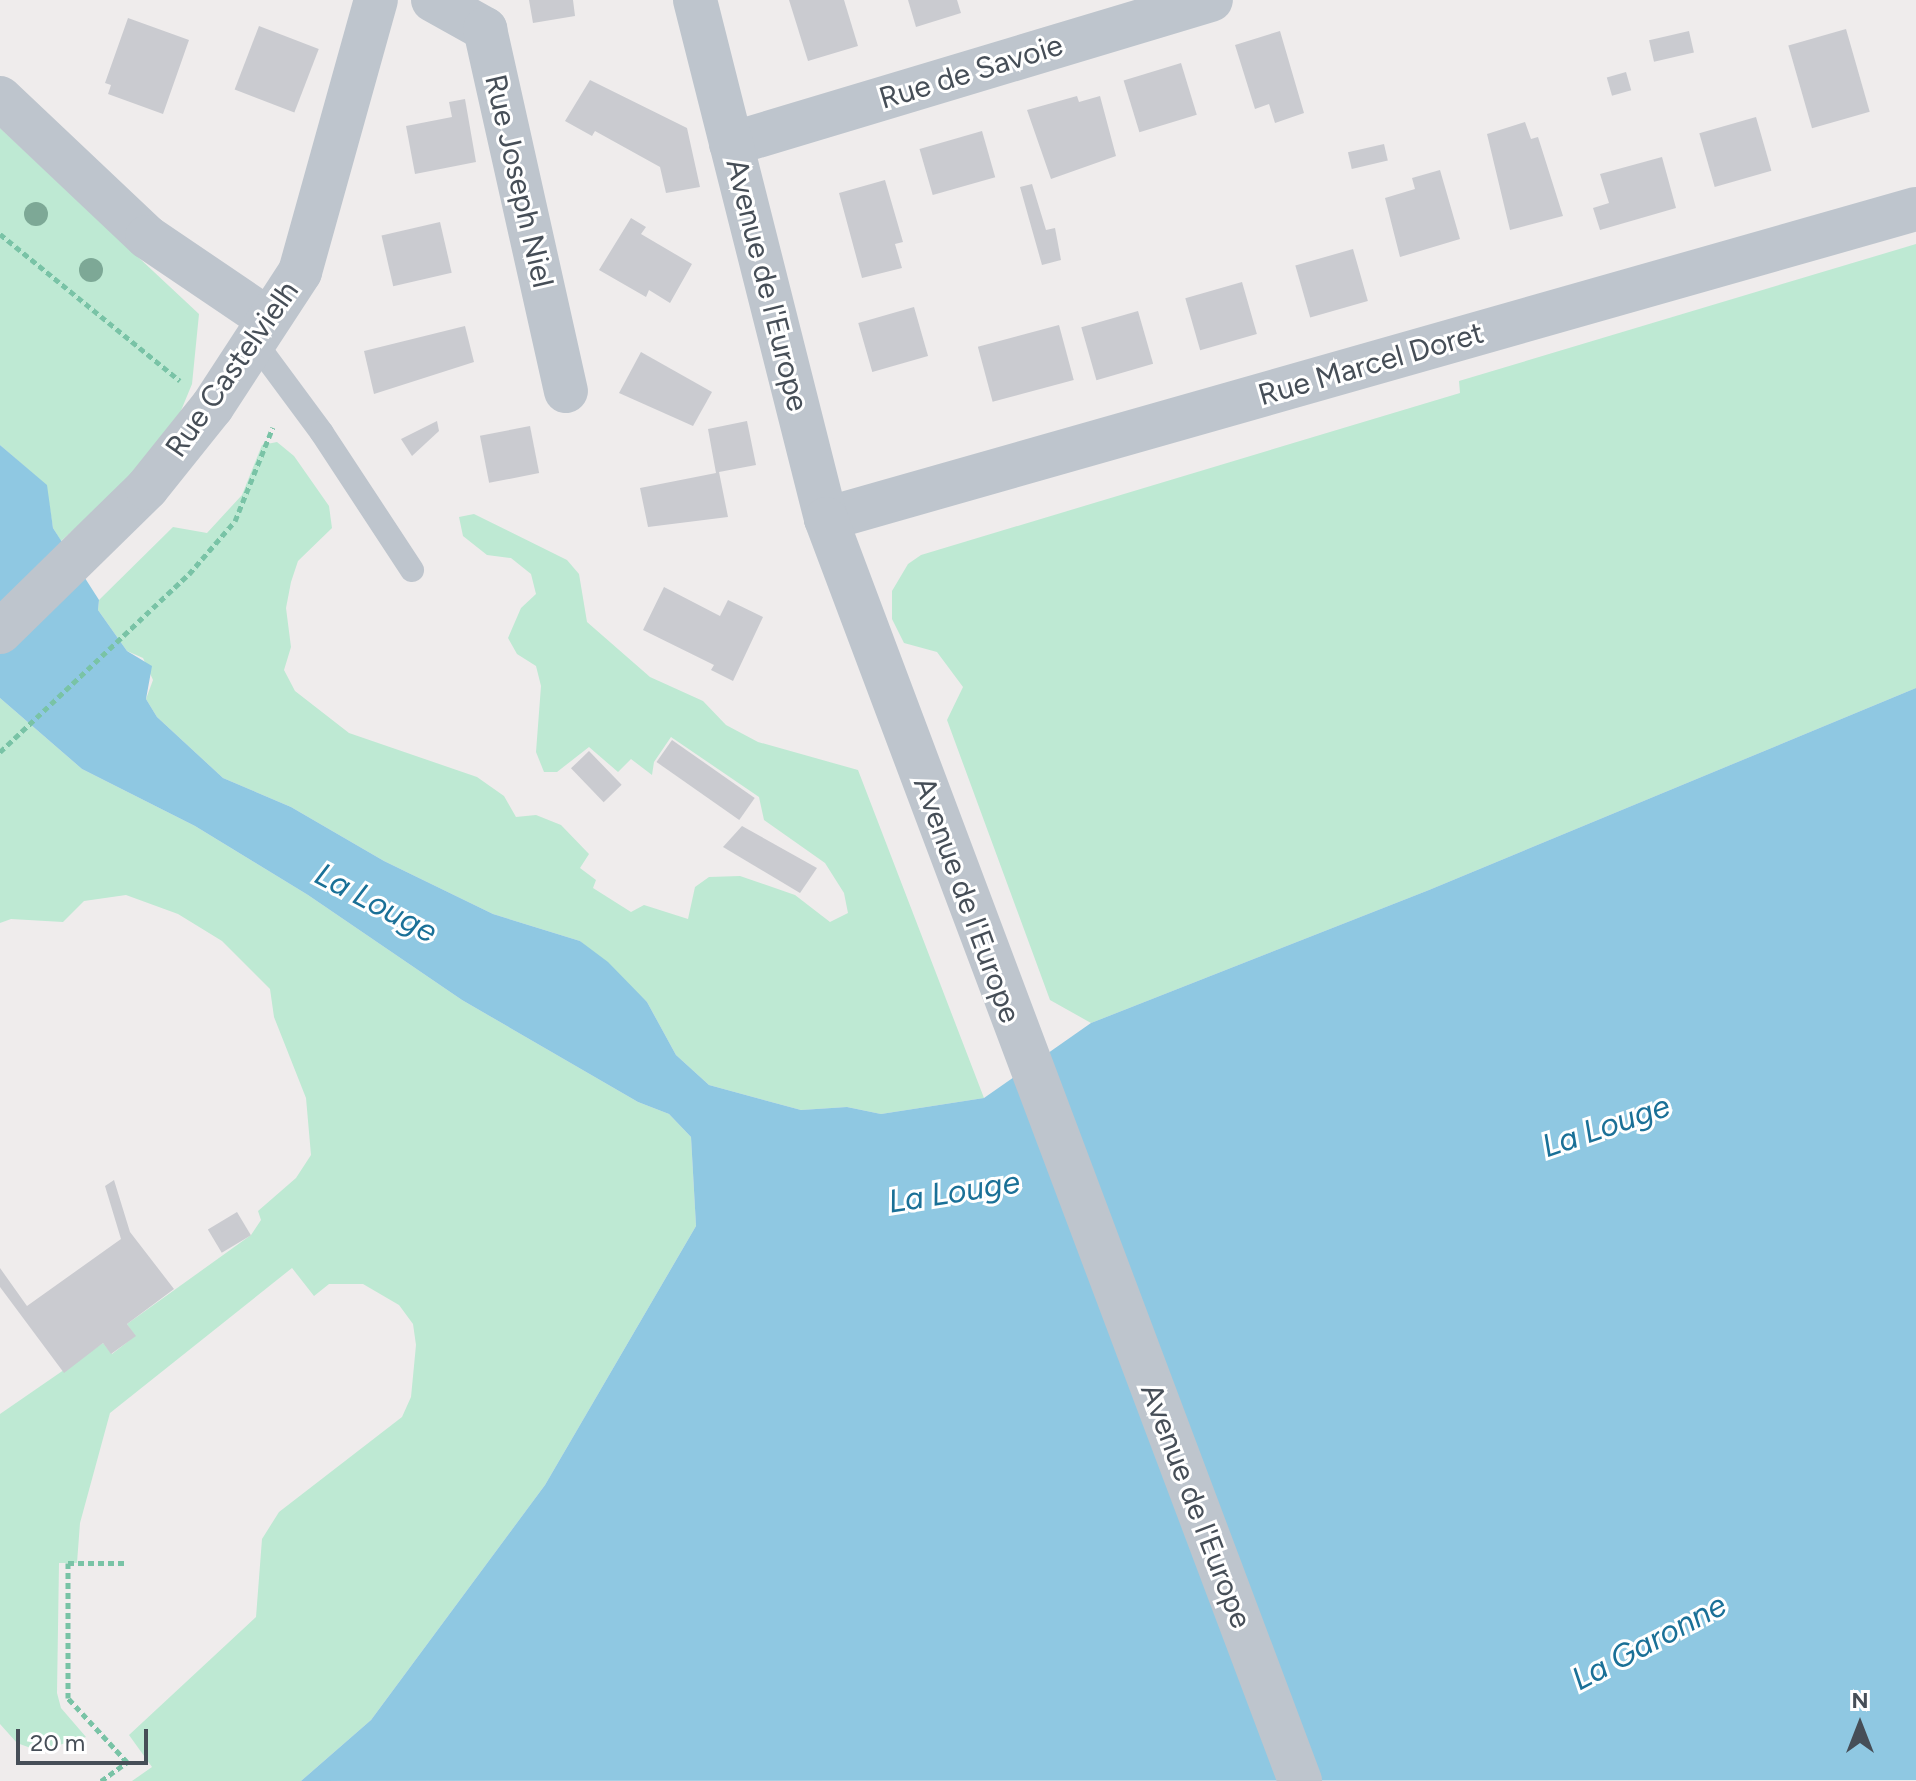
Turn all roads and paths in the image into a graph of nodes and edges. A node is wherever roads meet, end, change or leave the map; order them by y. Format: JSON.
{"nodes":[{"id":1,"x":376,"y":0,"type":"edge"},
{"id":2,"x":433,"y":0,"type":"edge"},
{"id":3,"x":695,"y":0,"type":"edge"},
{"id":4,"x":1211,"y":0,"type":"edge"},
{"id":5,"x":0,"y":98,"type":"edge"},
{"id":6,"x":731,"y":144,"type":"junction"},
{"id":7,"x":1916,"y":209,"type":"edge"},
{"id":8,"x":0,"y":234,"type":"edge"},
{"id":9,"x":261,"y":330,"type":"junction"},
{"id":10,"x":286,"y":384,"type":"junction"},
{"id":11,"x":566,"y":391,"type":"dead end"},
{"id":12,"x":212,"y":407,"type":"junction"},
{"id":13,"x":826,"y":519,"type":"junction"},
{"id":14,"x":412,"y":570,"type":"dead end"},
{"id":15,"x":0,"y":632,"type":"edge"},
{"id":16,"x":0,"y":752,"type":"edge"},
{"id":17,"x":128,"y":1563,"type":"dead end"},
{"id":18,"x":101,"y":1781,"type":"edge"},
{"id":19,"x":1300,"y":1781,"type":"edge"}],
"edges":[{"from":1,"to":9,"type":"street","name":"Rue Castelvielh"},
{"from":2,"to":11,"type":"street","name":"Rue Joseph Niel"},
{"from":3,"to":6,"type":"street","name":"Avenue de l'Europe"},
{"from":4,"to":6,"type":"street","name":"Rue de Savoie"},
{"from":5,"to":9,"type":"street"},
{"from":6,"to":13,"type":"street","name":"Avenue de l'Europe"},
{"from":7,"to":13,"type":"street","name":"Rue Marcel Doret"},
{"from":8,"to":12,"type":"path"},
{"from":9,"to":10,"type":"lane"},
{"from":9,"to":12,"type":"street","name":"Rue Castelvielh"},
{"from":10,"to":14,"type":"lane"},
{"from":10,"to":16,"type":"path"},
{"from":12,"to":15,"type":"street","name":"Rue Castelvielh"},
{"from":13,"to":19,"type":"street","name":"Avenue de l'Europe"},
{"from":17,"to":18,"type":"path"}]}
